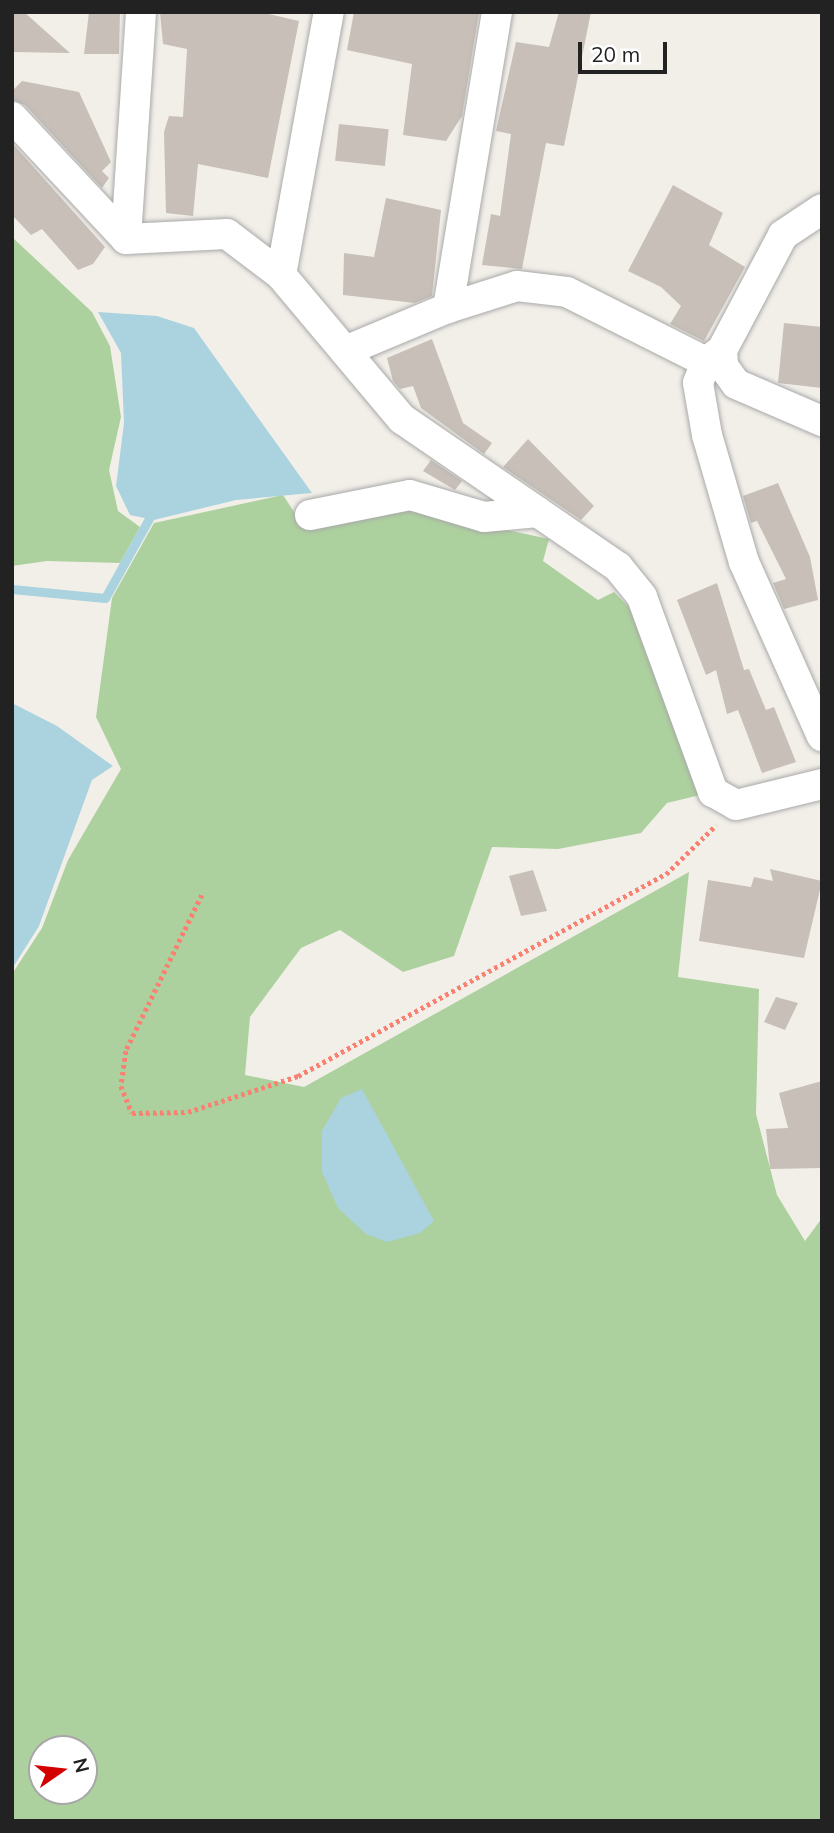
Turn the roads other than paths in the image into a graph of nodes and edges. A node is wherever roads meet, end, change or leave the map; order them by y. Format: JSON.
{"nodes":[{"id":1,"x":141,"y":12,"type":"edge"},
{"id":2,"x":329,"y":12,"type":"edge"},
{"id":3,"x":497,"y":12,"type":"edge"},
{"id":4,"x":12,"y":117,"type":"edge"},
{"id":5,"x":822,"y":209,"type":"edge"},
{"id":6,"x":126,"y":240,"type":"junction"},
{"id":7,"x":281,"y":275,"type":"junction"},
{"id":8,"x":448,"y":308,"type":"junction"},
{"id":9,"x":345,"y":351,"type":"junction"},
{"id":10,"x":714,"y":356,"type":"junction"},
{"id":11,"x":822,"y":421,"type":"edge"},
{"id":12,"x":538,"y":512,"type":"junction"},
{"id":13,"x":310,"y":515,"type":"dead end"},
{"id":14,"x":822,"y":736,"type":"edge"},
{"id":15,"x":822,"y":784,"type":"edge"}],
"edges":[{"from":1,"to":6,"type":"street"},
{"from":2,"to":7,"type":"street"},
{"from":3,"to":8,"type":"street"},
{"from":4,"to":6,"type":"street"},
{"from":5,"to":10,"type":"street"},
{"from":6,"to":7,"type":"street"},
{"from":7,"to":9,"type":"street"},
{"from":8,"to":9,"type":"street"},
{"from":8,"to":10,"type":"street"},
{"from":9,"to":12,"type":"street"},
{"from":10,"to":11,"type":"street"},
{"from":10,"to":14,"type":"street"},
{"from":12,"to":13,"type":"street"},
{"from":12,"to":15,"type":"street"}]}
